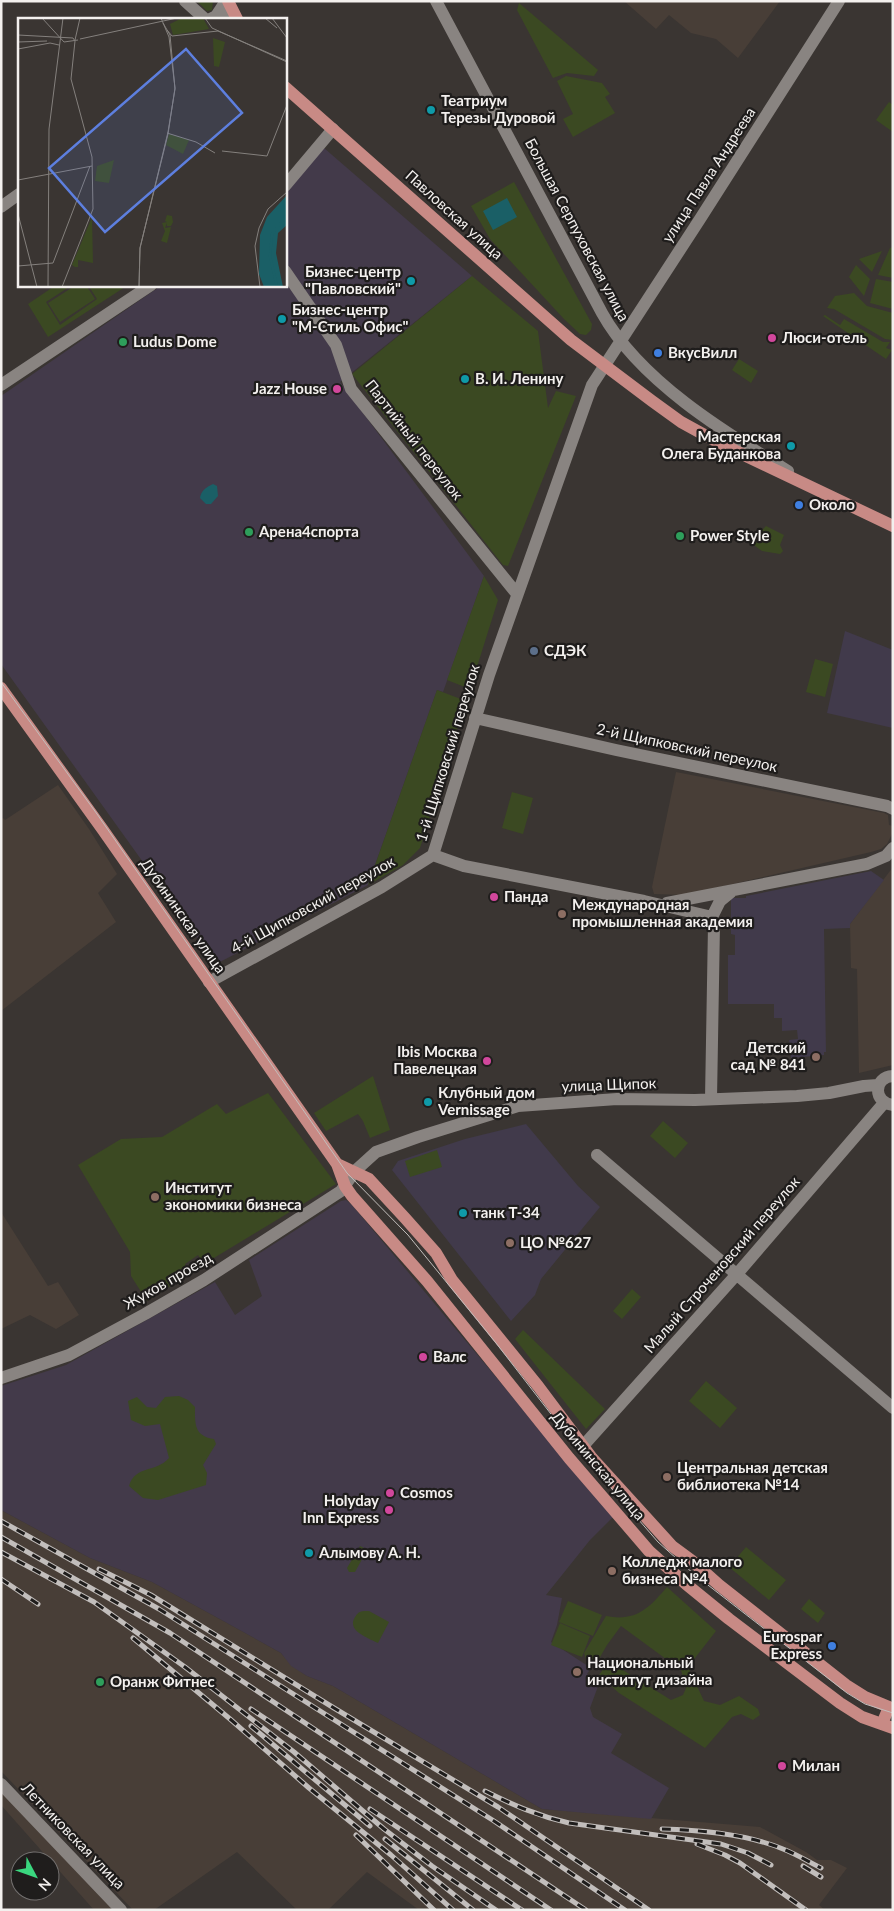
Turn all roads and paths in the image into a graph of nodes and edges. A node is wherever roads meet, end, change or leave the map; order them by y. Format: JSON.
{"nodes":[{"id":1,"x":186,"y":1,"type":"edge"},
{"id":2,"x":227,"y":1,"type":"edge"},
{"id":3,"x":436,"y":1,"type":"edge"},
{"id":4,"x":839,"y":1,"type":"edge"},
{"id":5,"x":207,"y":18,"type":"edge"},
{"id":6,"x":228,"y":18,"type":"edge"},
{"id":7,"x":236,"y":18,"type":"edge"},
{"id":8,"x":286,"y":88,"type":"edge"},
{"id":9,"x":333,"y":129,"type":"junction"},
{"id":10,"x":286,"y":185,"type":"edge"},
{"id":11,"x":18,"y":195,"type":"edge"},
{"id":12,"x":1,"y":207,"type":"edge"},
{"id":13,"x":286,"y":272,"type":"edge"},
{"id":14,"x":150,"y":286,"type":"edge"},
{"id":15,"x":620,"y":340,"type":"junction"},
{"id":16,"x":604,"y":364,"type":"junction"},
{"id":17,"x":1,"y":385,"type":"edge"},
{"id":18,"x":836,"y":500,"type":"junction"},
{"id":19,"x":893,"y":526,"type":"edge"},
{"id":20,"x":516,"y":594,"type":"junction"},
{"id":21,"x":1,"y":688,"type":"edge"},
{"id":22,"x":475,"y":718,"type":"junction"},
{"id":23,"x":893,"y":809,"type":"edge"},
{"id":24,"x":893,"y":848,"type":"edge"},
{"id":25,"x":433,"y":855,"type":"junction"},
{"id":26,"x":730,"y":892,"type":"junction"},
{"id":27,"x":657,"y":904,"type":"junction"},
{"id":28,"x":711,"y":919,"type":"junction"},
{"id":29,"x":209,"y":982,"type":"junction"},
{"id":30,"x":893,"y":1076,"type":"edge"},
{"id":31,"x":878,"y":1085,"type":"junction"},
{"id":32,"x":711,"y":1099,"type":"junction"},
{"id":33,"x":888,"y":1104,"type":"edge"},
{"id":34,"x":597,"y":1155,"type":"dead end"},
{"id":35,"x":337,"y":1164,"type":"junction"},
{"id":36,"x":355,"y":1171,"type":"junction"},
{"id":37,"x":343,"y":1189,"type":"junction"},
{"id":38,"x":737,"y":1274,"type":"junction"},
{"id":39,"x":1,"y":1378,"type":"edge"},
{"id":40,"x":893,"y":1408,"type":"edge"},
{"id":41,"x":583,"y":1446,"type":"junction"},
{"id":42,"x":891,"y":1705,"type":"edge"},
{"id":43,"x":887,"y":1726,"type":"edge"},
{"id":44,"x":1,"y":1784,"type":"edge"},
{"id":45,"x":121,"y":1910,"type":"edge"}],
"edges":[{"from":1,"to":5,"type":"street"},
{"from":2,"to":5,"type":"street"},
{"from":2,"to":6,"type":"street"},
{"from":2,"to":7,"type":"main road"},
{"from":3,"to":15,"type":"street","name":"Большая Серпуховская улица"},
{"from":4,"to":15,"type":"street","name":"улица Павла Андреева"},
{"from":8,"to":9,"type":"main road","name":"Павловская улица"},
{"from":9,"to":10,"type":"street"},
{"from":9,"to":16,"type":"main road","name":"Павловская улица"},
{"from":11,"to":12,"type":"street"},
{"from":13,"to":20,"type":"street","name":"Партийный переулок"},
{"from":14,"to":17,"type":"street"},
{"from":15,"to":16,"type":"street","name":"улица Павла Андреева"},
{"from":15,"to":18,"type":"street","name":"Большая Серпуховская улица"},
{"from":16,"to":18,"type":"main road","name":"Большая Серпуховская улица"},
{"from":16,"to":20,"type":"street","name":"1-й Щипковский переулок"},
{"from":18,"to":19,"type":"main road","name":"Большая Серпуховская улица"},
{"from":20,"to":22,"type":"street","name":"1-й Щипковский переулок"},
{"from":21,"to":29,"type":"main road","name":"Дубининская улица"},
{"from":22,"to":23,"type":"street","name":"2-й Щипковский переулок"},
{"from":22,"to":25,"type":"street","name":"1-й Щипковский переулок"},
{"from":24,"to":26,"type":"street"},
{"from":25,"to":27,"type":"street","name":"1-й Щипковский переулок"},
{"from":25,"to":29,"type":"street","name":"4-й Щипковский переулок"},
{"from":26,"to":27,"type":"street"},
{"from":26,"to":28,"type":"street"},
{"from":27,"to":28,"type":"street","name":"1-й Щипковский переулок"},
{"from":28,"to":32,"type":"street"},
{"from":29,"to":35,"type":"main road","name":"Дубининская улица"},
{"from":30,"to":31,"type":"street"},
{"from":31,"to":32,"type":"street","name":"улица Щипок"},
{"from":31,"to":33,"type":"street"},
{"from":32,"to":36,"type":"street","name":"улица Щипок"},
{"from":33,"to":38,"type":"street","name":"Малый Строченовский переулок"},
{"from":34,"to":38,"type":"street"},
{"from":35,"to":36,"type":"main road","name":"Дубининская улица"},
{"from":35,"to":37,"type":"main road","name":"Дубининская улица"},
{"from":36,"to":37,"type":"street","name":"улица Щипок"},
{"from":36,"to":41,"type":"main road","name":"Дубининская улица"},
{"from":37,"to":39,"type":"street","name":"Жуков проезд"},
{"from":37,"to":43,"type":"main road","name":"Дубининская улица"},
{"from":38,"to":40,"type":"street"},
{"from":38,"to":41,"type":"street","name":"Малый Строченовский переулок"},
{"from":41,"to":42,"type":"main road","name":"Дубининская улица"},
{"from":42,"to":43,"type":"main road"},
{"from":44,"to":45,"type":"street","name":"Летниковская улица"}]}
